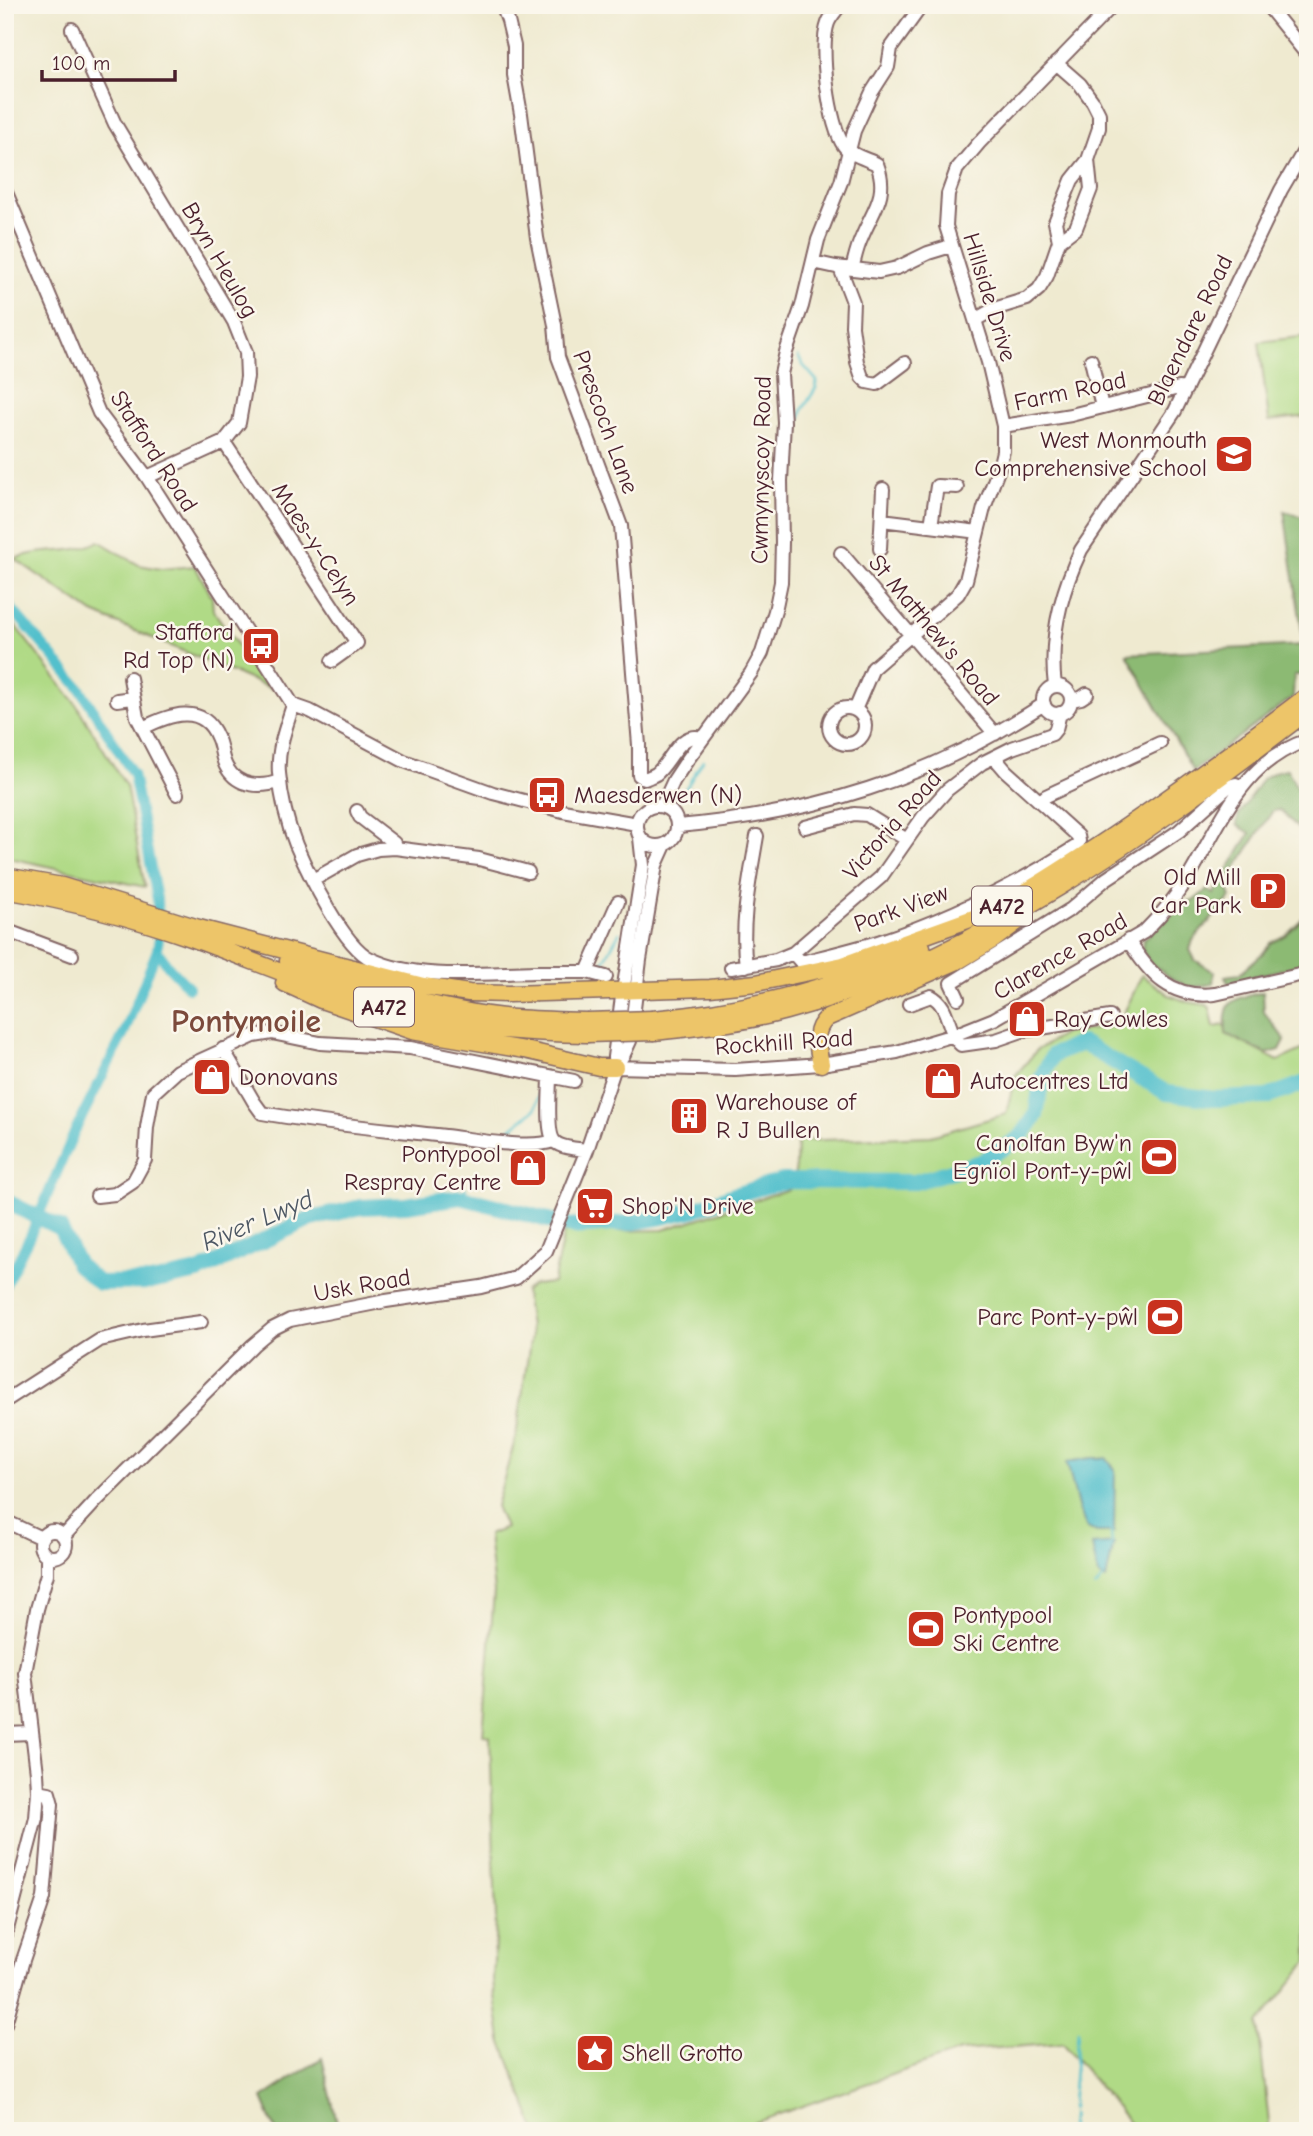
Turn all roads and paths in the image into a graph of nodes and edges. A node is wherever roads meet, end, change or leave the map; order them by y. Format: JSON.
{"nodes":[{"id":1,"x":502,"y":5,"type":"edge"},
{"id":2,"x":841,"y":5,"type":"edge"},
{"id":3,"x":922,"y":5,"type":"edge"},
{"id":4,"x":1113,"y":5,"type":"edge"},
{"id":5,"x":1266,"y":5,"type":"edge"},
{"id":6,"x":72,"y":29,"type":"dead end"},
{"id":7,"x":1308,"y":56,"type":"edge"},
{"id":8,"x":1056,"y":63,"type":"junction"},
{"id":9,"x":1308,"y":144,"type":"edge"},
{"id":10,"x":849,"y":150,"type":"junction"},
{"id":11,"x":1088,"y":160,"type":"junction"},
{"id":12,"x":7,"y":199,"type":"edge"},
{"id":13,"x":1059,"y":241,"type":"junction"},
{"id":14,"x":951,"y":246,"type":"junction"},
{"id":15,"x":813,"y":262,"type":"junction"},
{"id":16,"x":846,"y":268,"type":"junction"},
{"id":17,"x":975,"y":320,"type":"junction"},
{"id":18,"x":1091,"y":360,"type":"dead end"},
{"id":19,"x":905,"y":363,"type":"dead end"},
{"id":20,"x":1186,"y":389,"type":"junction"},
{"id":21,"x":1102,"y":407,"type":"junction"},
{"id":22,"x":1003,"y":426,"type":"junction"},
{"id":23,"x":224,"y":442,"type":"junction"},
{"id":24,"x":147,"y":477,"type":"junction"},
{"id":25,"x":957,"y":487,"type":"dead end"},
{"id":26,"x":883,"y":489,"type":"dead end"},
{"id":27,"x":882,"y":520,"type":"junction"},
{"id":28,"x":931,"y":526,"type":"junction"},
{"id":29,"x":978,"y":532,"type":"junction"},
{"id":30,"x":880,"y":549,"type":"dead end"},
{"id":31,"x":841,"y":553,"type":"dead end"},
{"id":32,"x":911,"y":635,"type":"junction"},
{"id":33,"x":332,"y":661,"type":"dead end"},
{"id":34,"x":130,"y":678,"type":"dead end"},
{"id":35,"x":1055,"y":686,"type":"junction"},
{"id":36,"x":1087,"y":694,"type":"dead end"},
{"id":37,"x":1308,"y":695,"type":"edge"},
{"id":38,"x":133,"y":698,"type":"junction"},
{"id":39,"x":117,"y":700,"type":"dead end"},
{"id":40,"x":1071,"y":700,"type":"junction"},
{"id":41,"x":1044,"y":704,"type":"junction"},
{"id":42,"x":293,"y":705,"type":"junction"},
{"id":43,"x":855,"y":710,"type":"dead end"},
{"id":44,"x":1308,"y":711,"type":"edge"},
{"id":45,"x":1060,"y":713,"type":"junction"},
{"id":46,"x":143,"y":728,"type":"junction"},
{"id":47,"x":995,"y":734,"type":"junction"},
{"id":48,"x":702,"y":738,"type":"junction"},
{"id":49,"x":1308,"y":740,"type":"edge"},
{"id":50,"x":1160,"y":743,"type":"dead end"},
{"id":51,"x":994,"y":757,"type":"junction"},
{"id":52,"x":181,"y":769,"type":"dead end"},
{"id":53,"x":167,"y":776,"type":"junction"},
{"id":54,"x":280,"y":782,"type":"junction"},
{"id":55,"x":1242,"y":787,"type":"junction"},
{"id":56,"x":177,"y":794,"type":"dead end"},
{"id":57,"x":1040,"y":802,"type":"junction"},
{"id":58,"x":662,"y":806,"type":"junction"},
{"id":59,"x":357,"y":811,"type":"dead end"},
{"id":60,"x":678,"y":826,"type":"junction"},
{"id":61,"x":805,"y":827,"type":"dead end"},
{"id":62,"x":638,"y":831,"type":"junction"},
{"id":63,"x":757,"y":835,"type":"dead end"},
{"id":64,"x":907,"y":840,"type":"junction"},
{"id":65,"x":665,"y":845,"type":"junction"},
{"id":66,"x":395,"y":848,"type":"junction"},
{"id":67,"x":528,"y":872,"type":"dead end"},
{"id":68,"x":5,"y":876,"type":"edge"},
{"id":69,"x":313,"y":880,"type":"junction"},
{"id":70,"x":5,"y":890,"type":"edge"},
{"id":71,"x":1045,"y":895,"type":"junction"},
{"id":72,"x":617,"y":911,"type":"dead end"},
{"id":73,"x":990,"y":912,"type":"junction"},
{"id":74,"x":143,"y":916,"type":"junction"},
{"id":75,"x":5,"y":930,"type":"edge"},
{"id":76,"x":193,"y":932,"type":"junction"},
{"id":77,"x":1128,"y":940,"type":"junction"},
{"id":78,"x":793,"y":953,"type":"junction"},
{"id":79,"x":72,"y":955,"type":"dead end"},
{"id":80,"x":235,"y":955,"type":"junction"},
{"id":81,"x":746,"y":966,"type":"junction"},
{"id":82,"x":731,"y":968,"type":"dead end"},
{"id":83,"x":587,"y":972,"type":"junction"},
{"id":84,"x":1308,"y":973,"type":"edge"},
{"id":85,"x":606,"y":977,"type":"dead end"},
{"id":86,"x":629,"y":989,"type":"junction"},
{"id":87,"x":958,"y":998,"type":"dead end"},
{"id":88,"x":909,"y":1004,"type":"dead end"},
{"id":89,"x":1110,"y":1017,"type":"dead end"},
{"id":90,"x":654,"y":1025,"type":"junction"},
{"id":91,"x":587,"y":1027,"type":"junction"},
{"id":92,"x":954,"y":1035,"type":"junction"},
{"id":93,"x":223,"y":1049,"type":"junction"},
{"id":94,"x":821,"y":1064,"type":"junction"},
{"id":95,"x":615,"y":1067,"type":"junction"},
{"id":96,"x":550,"y":1076,"type":"junction"},
{"id":97,"x":574,"y":1081,"type":"dead end"},
{"id":98,"x":553,"y":1141,"type":"junction"},
{"id":99,"x":587,"y":1150,"type":"junction"},
{"id":100,"x":97,"y":1196,"type":"dead end"},
{"id":101,"x":201,"y":1322,"type":"dead end"},
{"id":102,"x":5,"y":1401,"type":"edge"},
{"id":103,"x":5,"y":1521,"type":"edge"},
{"id":104,"x":64,"y":1536,"type":"junction"},
{"id":105,"x":41,"y":1538,"type":"junction"},
{"id":106,"x":47,"y":1557,"type":"junction"},
{"id":107,"x":31,"y":1733,"type":"junction"},
{"id":108,"x":5,"y":1734,"type":"edge"},
{"id":109,"x":38,"y":1791,"type":"junction"},
{"id":110,"x":5,"y":1837,"type":"edge"},
{"id":111,"x":5,"y":1843,"type":"edge"},
{"id":112,"x":8,"y":1914,"type":"edge"},
{"id":113,"x":5,"y":1937,"type":"edge"},
{"id":114,"x":5,"y":2024,"type":"edge"}],
"edges":[{"from":1,"to":48,"type":"street","name":"Prescoch Lane"},
{"from":2,"to":10,"type":"street"},
{"from":3,"to":10,"type":"street","name":"Cwmynyscoy Road"},
{"from":4,"to":8,"type":"street","name":"Hillside Drive"},
{"from":5,"to":7,"type":"street"},
{"from":6,"to":23,"type":"street","name":"Bryn Heulog"},
{"from":8,"to":11,"type":"street"},
{"from":8,"to":14,"type":"street","name":"Hillside Drive"},
{"from":9,"to":20,"type":"street","name":"Blaendare Road"},
{"from":10,"to":15,"type":"street","name":"Cwmynyscoy Road"},
{"from":10,"to":16,"type":"street"},
{"from":11,"to":13,"type":"street"},
{"from":11,"to":13,"type":"street"},
{"from":12,"to":24,"type":"street","name":"Stafford Road"},
{"from":13,"to":17,"type":"street"},
{"from":14,"to":16,"type":"street"},
{"from":14,"to":17,"type":"street","name":"Hillside Drive"},
{"from":15,"to":16,"type":"street"},
{"from":15,"to":48,"type":"street","name":"Cwmynyscoy Road"},
{"from":16,"to":19,"type":"street"},
{"from":17,"to":22,"type":"street","name":"Hillside Drive"},
{"from":18,"to":21,"type":"street"},
{"from":20,"to":21,"type":"street","name":"Farm Road"},
{"from":20,"to":35,"type":"street","name":"Blaendare Road"},
{"from":21,"to":22,"type":"street","name":"Farm Road"},
{"from":22,"to":29,"type":"street","name":"Hillside Drive"},
{"from":23,"to":24,"type":"street"},
{"from":23,"to":33,"type":"street","name":"Maes-y-Celyn"},
{"from":24,"to":42,"type":"street","name":"Stafford Road"},
{"from":25,"to":28,"type":"street"},
{"from":26,"to":27,"type":"street"},
{"from":27,"to":28,"type":"street"},
{"from":27,"to":30,"type":"street"},
{"from":28,"to":29,"type":"street"},
{"from":29,"to":32,"type":"street","name":"Hillside Drive"},
{"from":31,"to":32,"type":"street","name":"St Matthew's Road"},
{"from":32,"to":43,"type":"street","name":"Hillside Drive"},
{"from":32,"to":47,"type":"street","name":"St Matthew's Road"},
{"from":34,"to":38,"type":"street"},
{"from":35,"to":40,"type":"street"},
{"from":35,"to":41,"type":"street"},
{"from":36,"to":40,"type":"street"},
{"from":37,"to":73,"type":"main road","number":"A472"},
{"from":38,"to":39,"type":"street"},
{"from":38,"to":46,"type":"street"},
{"from":40,"to":45,"type":"street"},
{"from":41,"to":45,"type":"street"},
{"from":41,"to":47,"type":"street"},
{"from":42,"to":54,"type":"street"},
{"from":42,"to":62,"type":"street"},
{"from":44,"to":71,"type":"main road","number":"A472"},
{"from":45,"to":51,"type":"street","name":"Victoria Road"},
{"from":46,"to":53,"type":"street"},
{"from":46,"to":54,"type":"street"},
{"from":47,"to":60,"type":"street"},
{"from":48,"to":58,"type":"street","name":"Cwmynyscoy Road"},
{"from":49,"to":55,"type":"street","name":"Clarence Road"},
{"from":50,"to":57,"type":"street"},
{"from":51,"to":57,"type":"street","name":"Park View"},
{"from":51,"to":64,"type":"street","name":"Victoria Road"},
{"from":52,"to":53,"type":"street"},
{"from":53,"to":56,"type":"street"},
{"from":54,"to":69,"type":"street"},
{"from":55,"to":77,"type":"street","name":"Clarence Road"},
{"from":55,"to":87,"type":"street"},
{"from":57,"to":78,"type":"street","name":"Park View"},
{"from":58,"to":60,"type":"street"},
{"from":58,"to":62,"type":"street"},
{"from":59,"to":66,"type":"street"},
{"from":60,"to":65,"type":"street"},
{"from":61,"to":64,"type":"street"},
{"from":62,"to":65,"type":"street"},
{"from":62,"to":86,"type":"street"},
{"from":63,"to":81,"type":"street"},
{"from":64,"to":78,"type":"street","name":"Victoria Road"},
{"from":65,"to":86,"type":"street"},
{"from":66,"to":67,"type":"street"},
{"from":66,"to":69,"type":"street"},
{"from":68,"to":74,"type":"main road","number":"A472"},
{"from":69,"to":83,"type":"street"},
{"from":70,"to":74,"type":"main road","number":"A472"},
{"from":71,"to":90,"type":"main road","number":"A472"},
{"from":71,"to":94,"type":"main road"},
{"from":72,"to":83,"type":"street"},
{"from":73,"to":86,"type":"main road"},
{"from":73,"to":90,"type":"main road","number":"A472"},
{"from":74,"to":76,"type":"main road","number":"A472"},
{"from":75,"to":79,"type":"street"},
{"from":76,"to":80,"type":"main road","number":"A472"},
{"from":76,"to":86,"type":"main road"},
{"from":76,"to":91,"type":"main road","number":"A472"},
{"from":77,"to":84,"type":"street"},
{"from":77,"to":92,"type":"street","name":"Clarence Road"},
{"from":78,"to":81,"type":"street","name":"Park View"},
{"from":80,"to":91,"type":"main road","number":"A472"},
{"from":80,"to":95,"type":"main road"},
{"from":81,"to":82,"type":"street","name":"Park View"},
{"from":83,"to":85,"type":"street"},
{"from":86,"to":95,"type":"street","name":"Usk Road"},
{"from":88,"to":92,"type":"street"},
{"from":89,"to":92,"type":"street"},
{"from":90,"to":91,"type":"main road","number":"A472","bridge":true},
{"from":92,"to":94,"type":"street","name":"Rockhill Road"},
{"from":93,"to":96,"type":"street"},
{"from":93,"to":98,"type":"street"},
{"from":93,"to":100,"type":"street"},
{"from":94,"to":95,"type":"street","name":"Rockhill Road"},
{"from":95,"to":99,"type":"street","name":"Usk Road"},
{"from":96,"to":97,"type":"street"},
{"from":96,"to":98,"type":"street"},
{"from":98,"to":99,"type":"street"},
{"from":99,"to":104,"type":"street","name":"Usk Road"},
{"from":101,"to":102,"type":"street"},
{"from":103,"to":105,"type":"street"},
{"from":104,"to":105,"type":"street"},
{"from":104,"to":106,"type":"street","name":"Usk Road"},
{"from":105,"to":106,"type":"street"},
{"from":106,"to":107,"type":"street"},
{"from":107,"to":108,"type":"street"},
{"from":107,"to":109,"type":"street"},
{"from":109,"to":112,"type":"street"},
{"from":109,"to":114,"type":"street"},
{"from":110,"to":111,"type":"street"},
{"from":112,"to":113,"type":"street"}]}
